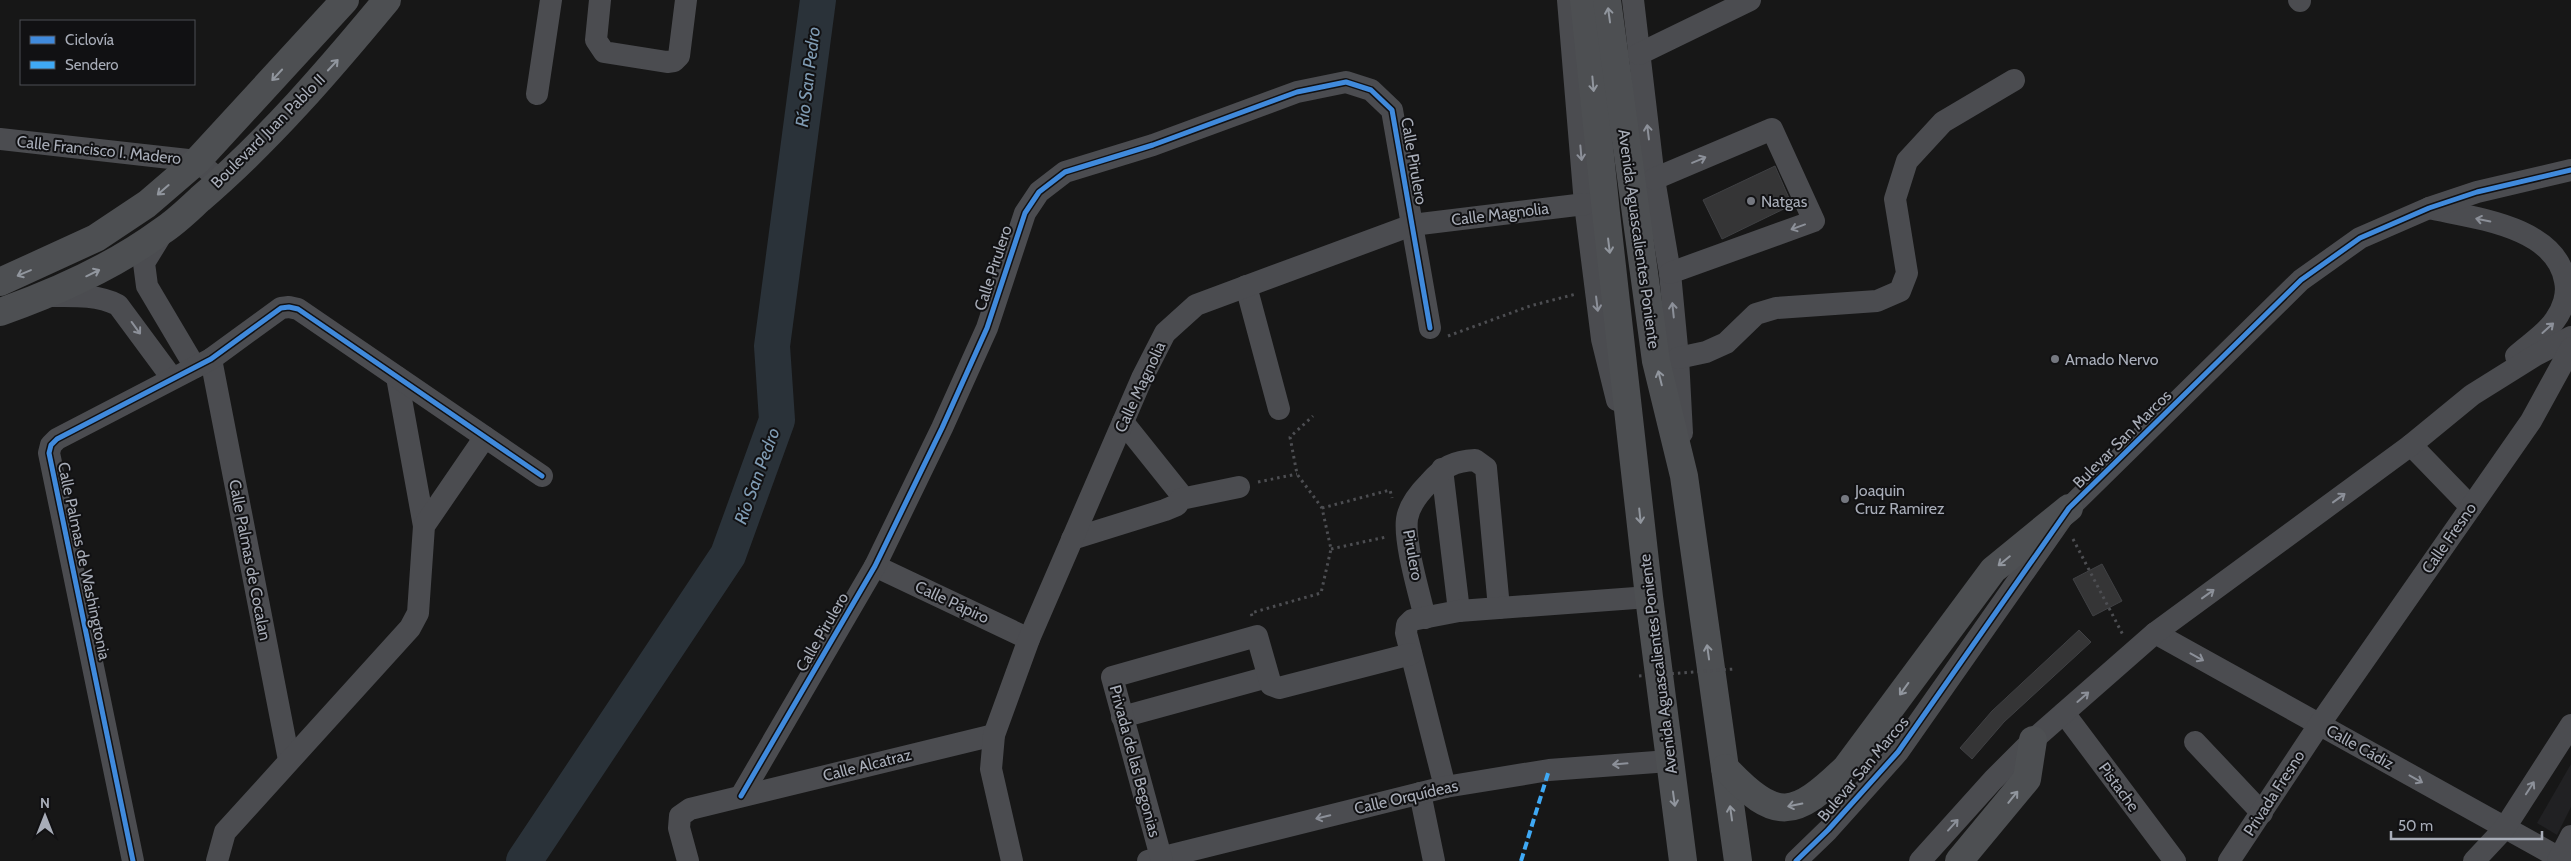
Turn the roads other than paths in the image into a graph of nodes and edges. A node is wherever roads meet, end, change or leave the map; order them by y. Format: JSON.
{"nodes":[{"id":1,"x":345,"y":0,"type":"edge"},
{"id":2,"x":387,"y":0,"type":"edge"},
{"id":3,"x":551,"y":0,"type":"edge"},
{"id":4,"x":600,"y":0,"type":"edge"},
{"id":5,"x":686,"y":0,"type":"edge"},
{"id":6,"x":1568,"y":0,"type":"edge"},
{"id":7,"x":1584,"y":0,"type":"edge"},
{"id":8,"x":1607,"y":0,"type":"edge"},
{"id":9,"x":1633,"y":0,"type":"edge"},
{"id":10,"x":1750,"y":0,"type":"edge"},
{"id":11,"x":1639,"y":54,"type":"junction"},
{"id":12,"x":2014,"y":80,"type":"dead end"},
{"id":13,"x":537,"y":94,"type":"dead end"},
{"id":14,"x":0,"y":140,"type":"edge"},
{"id":15,"x":197,"y":161,"type":"junction"},
{"id":16,"x":2571,"y":170,"type":"edge"},
{"id":17,"x":1654,"y":179,"type":"junction"},
{"id":18,"x":221,"y":181,"type":"junction"},
{"id":19,"x":1585,"y":204,"type":"junction"},
{"id":20,"x":2429,"y":208,"type":"junction"},
{"id":21,"x":1412,"y":225,"type":"junction"},
{"id":22,"x":163,"y":231,"type":"junction"},
{"id":23,"x":1670,"y":273,"type":"junction"},
{"id":24,"x":0,"y":282,"type":"edge"},
{"id":25,"x":1246,"y":286,"type":"junction"},
{"id":26,"x":47,"y":296,"type":"junction"},
{"id":27,"x":0,"y":312,"type":"edge"},
{"id":28,"x":1436,"y":333,"type":"road end"},
{"id":29,"x":2571,"y":338,"type":"edge"},
{"id":30,"x":2571,"y":348,"type":"edge"},
{"id":31,"x":1678,"y":358,"type":"junction"},
{"id":32,"x":203,"y":363,"type":"junction"},
{"id":33,"x":397,"y":377,"type":"junction"},
{"id":34,"x":172,"y":378,"type":"junction"},
{"id":35,"x":2472,"y":395,"type":"junction"},
{"id":36,"x":1279,"y":409,"type":"dead end"},
{"id":37,"x":1123,"y":422,"type":"junction"},
{"id":38,"x":485,"y":436,"type":"junction"},
{"id":39,"x":2411,"y":445,"type":"junction"},
{"id":40,"x":1635,"y":468,"type":"junction"},
{"id":41,"x":1442,"y":469,"type":"junction"},
{"id":42,"x":542,"y":476,"type":"dead end"},
{"id":43,"x":1684,"y":476,"type":"junction"},
{"id":44,"x":1239,"y":487,"type":"road end"},
{"id":45,"x":1181,"y":499,"type":"junction"},
{"id":46,"x":2471,"y":507,"type":"junction"},
{"id":47,"x":2066,"y":513,"type":"junction"},
{"id":48,"x":424,"y":526,"type":"junction"},
{"id":49,"x":1072,"y":539,"type":"junction"},
{"id":50,"x":875,"y":566,"type":"junction"},
{"id":51,"x":1649,"y":596,"type":"junction"},
{"id":52,"x":1500,"y":608,"type":"junction"},
{"id":53,"x":1459,"y":611,"type":"junction"},
{"id":54,"x":1425,"y":618,"type":"junction"},
{"id":55,"x":2155,"y":633,"type":"junction"},
{"id":56,"x":1029,"y":639,"type":"junction"},
{"id":57,"x":1411,"y":654,"type":"junction"},
{"id":58,"x":1268,"y":677,"type":"junction"},
{"id":59,"x":2064,"y":713,"type":"junction"},
{"id":60,"x":1122,"y":717,"type":"junction"},
{"id":61,"x":2319,"y":725,"type":"junction"},
{"id":62,"x":2571,"y":725,"type":"edge"},
{"id":63,"x":994,"y":735,"type":"junction"},
{"id":64,"x":2033,"y":740,"type":"junction"},
{"id":65,"x":2194,"y":742,"type":"dead end"},
{"id":66,"x":290,"y":760,"type":"junction"},
{"id":67,"x":1669,"y":761,"type":"junction"},
{"id":68,"x":1725,"y":768,"type":"junction"},
{"id":69,"x":1446,"y":787,"type":"junction"},
{"id":70,"x":1420,"y":792,"type":"junction"},
{"id":71,"x":741,"y":796,"type":"junction"},
{"id":72,"x":2262,"y":813,"type":"junction"},
{"id":73,"x":2504,"y":828,"type":"junction"},
{"id":74,"x":2571,"y":836,"type":"edge"},
{"id":75,"x":1005,"y":860,"type":"edge"},
{"id":76,"x":1157,"y":860,"type":"edge"},
{"id":77,"x":2561,"y":860,"type":"edge"},
{"id":78,"x":133,"y":861,"type":"edge"},
{"id":79,"x":218,"y":861,"type":"edge"},
{"id":80,"x":688,"y":861,"type":"edge"},
{"id":81,"x":1434,"y":861,"type":"edge"},
{"id":82,"x":1683,"y":861,"type":"edge"},
{"id":83,"x":1738,"y":861,"type":"edge"},
{"id":84,"x":1796,"y":861,"type":"edge"},
{"id":85,"x":1920,"y":861,"type":"edge"},
{"id":86,"x":1959,"y":861,"type":"edge"},
{"id":87,"x":2175,"y":861,"type":"edge"},
{"id":88,"x":2229,"y":861,"type":"edge"},
{"id":89,"x":2474,"y":861,"type":"edge"}],
"edges":[{"from":1,"to":15,"type":"main road","name":"Boulevard Juan Pablo II","one_way":true},
{"from":18,"to":2,"type":"main road","name":"Boulevard Juan Pablo II","one_way":true},
{"from":3,"to":13,"type":"street"},
{"from":4,"to":5,"type":"street"},
{"from":6,"to":19,"type":"street","name":"Avenida Aguascalientes Poniente","one_way":true},
{"from":7,"to":40,"type":"main road","name":"Avenida Aguascalientes Poniente","one_way":true},
{"from":43,"to":8,"type":"main road","name":"Avenida Aguascalientes Poniente","one_way":true},
{"from":9,"to":11,"type":"street","name":"Avenida Aguascalientes Poniente"},
{"from":10,"to":11,"type":"street"},
{"from":17,"to":11,"type":"street","name":"Avenida Aguascalientes Poniente","one_way":true},
{"from":12,"to":31,"type":"street"},
{"from":14,"to":15,"type":"street","name":"Calle Francisco I. Madero"},
{"from":15,"to":18,"type":"street","name":"Calle Francisco I. Madero"},
{"from":15,"to":24,"type":"main road","name":"Boulevard Juan Pablo II","one_way":true},
{"from":16,"to":20,"type":"street","name":"Bulevar San Marcos"},
{"from":17,"to":23,"type":"street","name":"Avenida Aguascalientes Poniente"},
{"from":17,"to":23,"type":"street","one_way":true},
{"from":18,"to":22,"type":"main road","name":"Boulevard Juan Pablo II"},
{"from":19,"to":21,"type":"street","name":"Calle Magnolia"},
{"from":19,"to":40,"type":"street","name":"Avenida Aguascalientes Poniente","one_way":true},
{"from":35,"to":20,"type":"street","one_way":true},
{"from":20,"to":47,"type":"street","name":"Bulevar San Marcos"},
{"from":21,"to":25,"type":"street","name":"Calle Magnolia"},
{"from":21,"to":28,"type":"street","name":"Calle Pirulero"},
{"from":21,"to":50,"type":"street","name":"Calle Pirulero"},
{"from":26,"to":22,"type":"main road","name":"Boulevard Juan Pablo II","one_way":true},
{"from":22,"to":32,"type":"street","name":"Calle Palmas de Cocalan"},
{"from":31,"to":23,"type":"street","name":"Avenida Aguascalientes Poniente","one_way":true},
{"from":25,"to":36,"type":"street"},
{"from":25,"to":37,"type":"street","name":"Calle Magnolia"},
{"from":26,"to":27,"type":"main road","name":"Boulevard Juan Pablo II"},
{"from":26,"to":34,"type":"street","one_way":true},
{"from":29,"to":35,"type":"street"},
{"from":30,"to":46,"type":"street","name":"Calle Fresno"},
{"from":31,"to":43,"type":"street","name":"Avenida Aguascalientes Poniente"},
{"from":32,"to":33,"type":"street","name":"Calle Palmas de Washingtonia"},
{"from":32,"to":34,"type":"street","name":"Calle Palmas de Washingtonia"},
{"from":32,"to":66,"type":"street","name":"Calle Palmas de Cocalan"},
{"from":33,"to":38,"type":"street","name":"Calle Palmas de Washingtonia"},
{"from":33,"to":48,"type":"street"},
{"from":34,"to":78,"type":"street","name":"Calle Palmas de Washingtonia"},
{"from":35,"to":39,"type":"street"},
{"from":37,"to":45,"type":"street"},
{"from":37,"to":49,"type":"street","name":"Calle Magnolia"},
{"from":38,"to":42,"type":"street","name":"Calle Palmas de Washingtonia"},
{"from":38,"to":48,"type":"street"},
{"from":39,"to":46,"type":"street"},
{"from":55,"to":39,"type":"street","one_way":true},
{"from":40,"to":51,"type":"main road","name":"Avenida Aguascalientes Poniente","one_way":true},
{"from":41,"to":52,"type":"street","name":"Pirulero"},
{"from":41,"to":53,"type":"street"},
{"from":41,"to":54,"type":"street","name":"Pirulero"},
{"from":68,"to":43,"type":"main road","name":"Avenida Aguascalientes Poniente","one_way":true},
{"from":44,"to":45,"type":"street"},
{"from":45,"to":49,"type":"street"},
{"from":46,"to":61,"type":"street","name":"Calle Fresno"},
{"from":47,"to":68,"type":"main road","one_way":true},
{"from":47,"to":84,"type":"street","name":"Bulevar San Marcos"},
{"from":48,"to":66,"type":"street"},
{"from":49,"to":56,"type":"street","name":"Calle Magnolia"},
{"from":50,"to":56,"type":"street","name":"Calle Pápiro"},
{"from":50,"to":71,"type":"street","name":"Calle Pirulero"},
{"from":51,"to":52,"type":"street"},
{"from":51,"to":67,"type":"main road","name":"Avenida Aguascalientes Poniente"},
{"from":52,"to":53,"type":"street"},
{"from":53,"to":54,"type":"street"},
{"from":54,"to":57,"type":"street"},
{"from":59,"to":55,"type":"street","one_way":true},
{"from":55,"to":61,"type":"street","name":"Calle Cádiz","one_way":true},
{"from":56,"to":63,"type":"street","name":"Calle Magnolia"},
{"from":57,"to":58,"type":"street"},
{"from":57,"to":69,"type":"street"},
{"from":58,"to":60,"type":"street"},
{"from":58,"to":60,"type":"street","name":"Privada de las Begonias"},
{"from":59,"to":64,"type":"street"},
{"from":59,"to":87,"type":"street","name":"Pistache"},
{"from":60,"to":76,"type":"street","name":"Privada de las Begonias"},
{"from":61,"to":72,"type":"street","name":"Privada Fresno"},
{"from":61,"to":73,"type":"street","name":"Calle Cádiz","one_way":true},
{"from":73,"to":62,"type":"street","one_way":true},
{"from":63,"to":71,"type":"street","name":"Calle Alcatraz"},
{"from":63,"to":75,"type":"street","name":"Calle Magnolia"},
{"from":85,"to":64,"type":"street","one_way":true},
{"from":86,"to":64,"type":"main road","one_way":true},
{"from":65,"to":72,"type":"street"},
{"from":66,"to":79,"type":"street"},
{"from":67,"to":69,"type":"street","name":"Calle Orquídeas","one_way":true},
{"from":67,"to":82,"type":"main road","name":"Avenida Aguascalientes Poniente","one_way":true},
{"from":83,"to":68,"type":"main road","name":"Avenida Aguascalientes Poniente","one_way":true},
{"from":69,"to":70,"type":"street","name":"Calle Orquídeas"},
{"from":70,"to":76,"type":"street","name":"Calle Orquídeas","one_way":true},
{"from":70,"to":81,"type":"street"},
{"from":71,"to":80,"type":"street","name":"Calle Alcatraz"},
{"from":72,"to":88,"type":"street","name":"Privada Fresno"},
{"from":73,"to":77,"type":"street","name":"Calle Cádiz"},
{"from":73,"to":89,"type":"street"},
{"from":74,"to":77,"type":"street"}]}
